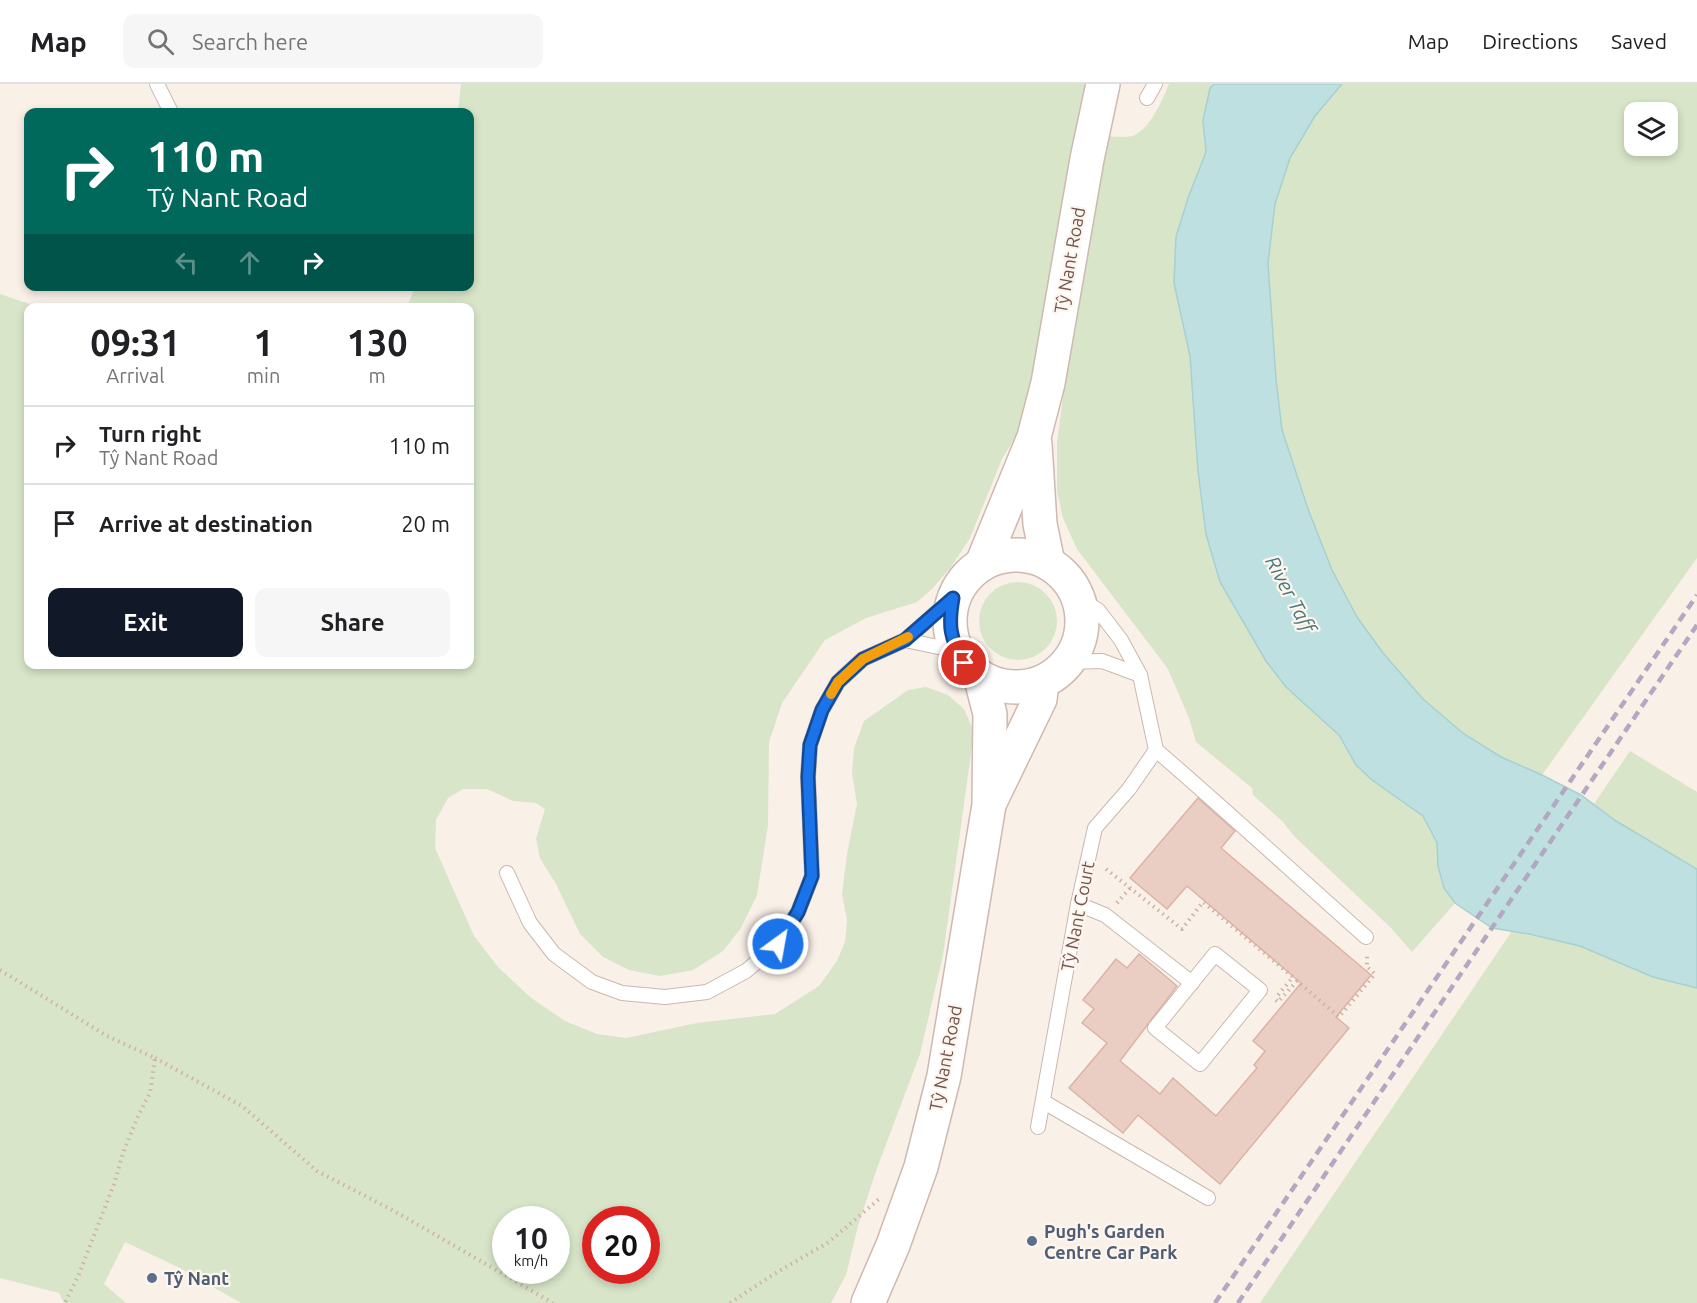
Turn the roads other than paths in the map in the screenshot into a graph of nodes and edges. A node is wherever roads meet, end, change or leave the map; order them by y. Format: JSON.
{"nodes":[{"id":1,"x":157,"y":84,"type":"edge"},
{"id":2,"x":1103,"y":84,"type":"edge"},
{"id":3,"x":1155,"y":84,"type":"edge"},
{"id":4,"x":1147,"y":98,"type":"dead end"},
{"id":5,"x":169,"y":108,"type":"edge"},
{"id":6,"x":1034,"y":437,"type":"junction"},
{"id":7,"x":1048,"y":563,"type":"junction"},
{"id":8,"x":982,"y":564,"type":"junction"},
{"id":9,"x":953,"y":598,"type":"junction"},
{"id":10,"x":1078,"y":598,"type":"junction"},
{"id":11,"x":905,"y":640,"type":"junction"},
{"id":12,"x":957,"y":651,"type":"junction"},
{"id":13,"x":1069,"y":662,"type":"junction"},
{"id":14,"x":1140,"y":675,"type":"junction"},
{"id":15,"x":981,"y":679,"type":"junction"},
{"id":16,"x":1042,"y":682,"type":"junction"},
{"id":17,"x":1156,"y":750,"type":"junction"},
{"id":18,"x":989,"y":805,"type":"junction"},
{"id":19,"x":507,"y":873,"type":"dead end"},
{"id":20,"x":1078,"y":904,"type":"junction"},
{"id":21,"x":1367,"y":941,"type":"road end"},
{"id":22,"x":1192,"y":983,"type":"junction"},
{"id":23,"x":1044,"y":1102,"type":"junction"},
{"id":24,"x":1038,"y":1127,"type":"dead end"},
{"id":25,"x":1208,"y":1198,"type":"dead end"},
{"id":26,"x":868,"y":1303,"type":"edge"}],
"edges":[{"from":1,"to":5,"type":"lane"},
{"from":2,"to":6,"type":"main road","name":"Tŷ Nant Road"},
{"from":3,"to":4,"type":"lane"},
{"from":6,"to":7,"type":"main road","name":"Tŷ Nant Road"},
{"from":6,"to":8,"type":"main road","name":"Tŷ Nant Road"},
{"from":7,"to":8,"type":"main road","name":"Tŷ Nant Road"},
{"from":7,"to":10,"type":"main road"},
{"from":8,"to":9,"type":"main road","name":"Tŷ Nant Road"},
{"from":9,"to":11,"type":"lane"},
{"from":9,"to":12,"type":"main road","name":"Tŷ Nant Road"},
{"from":10,"to":13,"type":"main road"},
{"from":10,"to":14,"type":"lane"},
{"from":11,"to":12,"type":"lane"},
{"from":11,"to":19,"type":"lane"},
{"from":12,"to":15,"type":"main road","name":"Tŷ Nant Road"},
{"from":13,"to":14,"type":"lane"},
{"from":13,"to":16,"type":"main road"},
{"from":14,"to":17,"type":"lane"},
{"from":15,"to":16,"type":"main road"},
{"from":15,"to":18,"type":"main road","name":"Tŷ Nant Road"},
{"from":16,"to":18,"type":"main road","name":"Tŷ Nant Road"},
{"from":17,"to":20,"type":"lane","name":"Tŷ Nant Court"},
{"from":17,"to":21,"type":"lane"},
{"from":18,"to":26,"type":"main road","name":"Tŷ Nant Road"},
{"from":20,"to":22,"type":"lane"},
{"from":20,"to":23,"type":"lane","name":"Tŷ Nant Court"},
{"from":22,"to":22,"type":"lane"},
{"from":23,"to":24,"type":"lane","name":"Tŷ Nant Court"},
{"from":23,"to":25,"type":"lane"}]}
